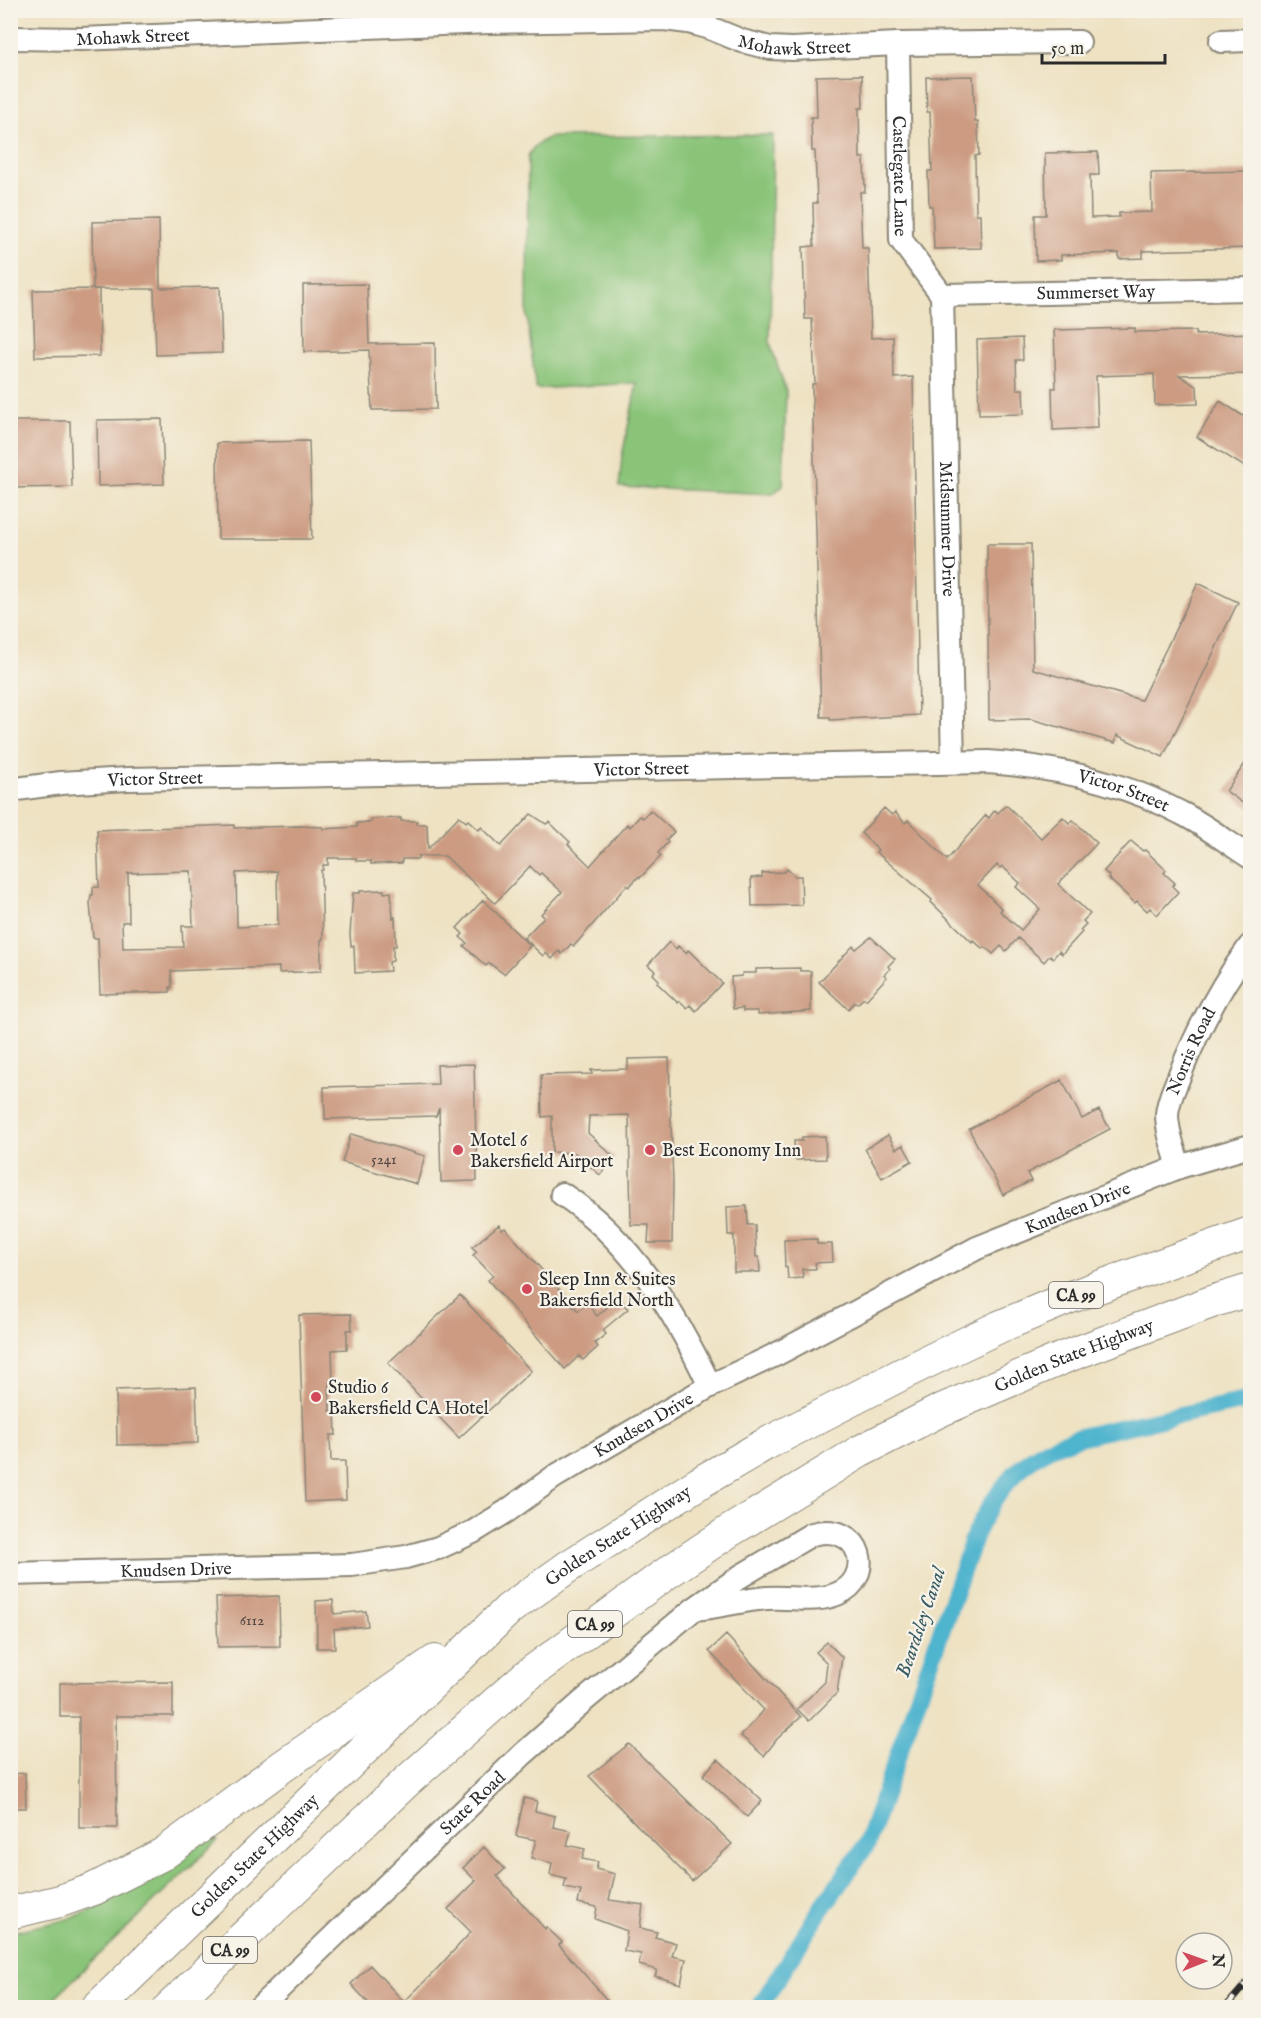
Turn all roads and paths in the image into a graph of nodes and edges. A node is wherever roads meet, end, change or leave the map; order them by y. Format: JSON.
{"nodes":[{"id":1,"x":488,"y":16,"type":"edge"},
{"id":2,"x":10,"y":38,"type":"edge"},
{"id":3,"x":1251,"y":40,"type":"edge"},
{"id":4,"x":1221,"y":41,"type":"dead end"},
{"id":5,"x":1079,"y":42,"type":"dead end"},
{"id":6,"x":898,"y":44,"type":"junction"},
{"id":7,"x":1251,"y":289,"type":"edge"},
{"id":8,"x":942,"y":295,"type":"junction"},
{"id":9,"x":953,"y":762,"type":"junction"},
{"id":10,"x":10,"y":790,"type":"edge"},
{"id":11,"x":1251,"y":857,"type":"edge"},
{"id":12,"x":1251,"y":946,"type":"edge"},
{"id":13,"x":1251,"y":1146,"type":"edge"},
{"id":14,"x":1179,"y":1167,"type":"junction"},
{"id":15,"x":562,"y":1194,"type":"dead end"},
{"id":16,"x":1251,"y":1233,"type":"edge"},
{"id":17,"x":1251,"y":1290,"type":"edge"},
{"id":18,"x":710,"y":1386,"type":"junction"},
{"id":19,"x":10,"y":1574,"type":"edge"},
{"id":20,"x":509,"y":1609,"type":"junction"},
{"id":21,"x":694,"y":1609,"type":"junction"},
{"id":22,"x":292,"y":1892,"type":"junction"},
{"id":23,"x":10,"y":1913,"type":"edge"},
{"id":24,"x":97,"y":2007,"type":"edge"},
{"id":25,"x":169,"y":2007,"type":"edge"},
{"id":26,"x":179,"y":2007,"type":"edge"},
{"id":27,"x":259,"y":2007,"type":"edge"}],
"edges":[{"from":1,"to":2,"type":"street","name":"Mohawk Street"},
{"from":1,"to":6,"type":"street","name":"Mohawk Street"},
{"from":3,"to":4,"type":"street"},
{"from":5,"to":6,"type":"street","name":"Mohawk Street"},
{"from":6,"to":8,"type":"street","name":"Castlegate Lane"},
{"from":7,"to":8,"type":"street","name":"Summerset Way"},
{"from":8,"to":9,"type":"street","name":"Midsummer Drive"},
{"from":9,"to":10,"type":"street","name":"Victor Street"},
{"from":9,"to":11,"type":"street","name":"Victor Street"},
{"from":12,"to":14,"type":"street","name":"Norris Road"},
{"from":13,"to":14,"type":"street","name":"Knudsen Drive"},
{"from":14,"to":18,"type":"street","name":"Knudsen Drive"},
{"from":15,"to":18,"type":"street"},
{"from":16,"to":20,"type":"highway","name":"Golden State Highway","number":"CA 99"},
{"from":17,"to":22,"type":"highway","name":"Golden State Highway","number":"CA 99"},
{"from":18,"to":19,"type":"street","name":"Knudsen Drive"},
{"from":20,"to":23,"type":"highway"},
{"from":20,"to":24,"type":"highway","name":"Golden State Highway","number":"CA 99"},
{"from":21,"to":21,"type":"street","name":"State Road"},
{"from":21,"to":27,"type":"street","name":"State Road"},
{"from":22,"to":25,"type":"highway","name":"Golden State Highway","number":"CA 99"},
{"from":22,"to":26,"type":"highway"}]}
